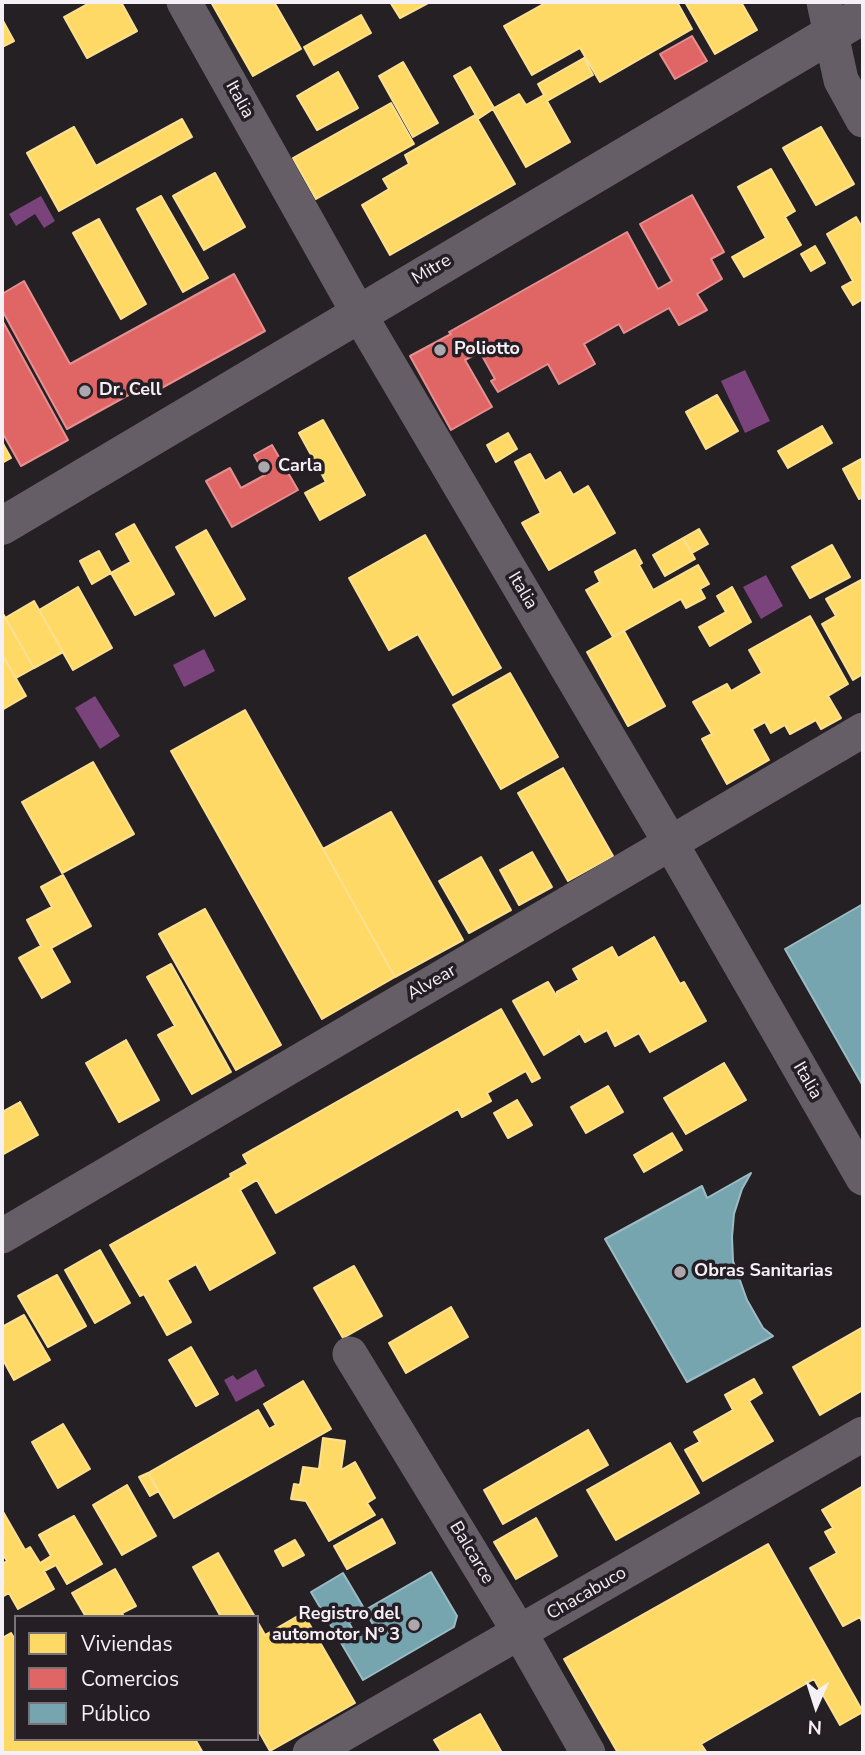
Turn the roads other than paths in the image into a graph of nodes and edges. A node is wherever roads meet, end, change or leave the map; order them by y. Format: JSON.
{"nodes":[{"id":1,"x":184,"y":2,"type":"edge"},
{"id":2,"x":839,"y":17,"type":"edge"},
{"id":3,"x":863,"y":120,"type":"edge"},
{"id":4,"x":359,"y":314,"type":"junction"},
{"id":5,"x":2,"y":526,"type":"edge"},
{"id":6,"x":863,"y":730,"type":"edge"},
{"id":7,"x":670,"y":842,"type":"junction"},
{"id":8,"x":863,"y":1178,"type":"edge"},
{"id":9,"x":2,"y":1236,"type":"edge"},
{"id":10,"x":349,"y":1354,"type":"dead end"},
{"id":11,"x":863,"y":1434,"type":"edge"},
{"id":12,"x":520,"y":1633,"type":"junction"},
{"id":13,"x":310,"y":1753,"type":"edge"},
{"id":14,"x":589,"y":1753,"type":"edge"}],
"edges":[{"from":1,"to":4,"type":"street","name":"Italia"},
{"from":2,"to":3,"type":"street"},
{"from":2,"to":4,"type":"street","name":"Mitre"},
{"from":4,"to":5,"type":"street","name":"Mitre"},
{"from":4,"to":7,"type":"street","name":"Italia"},
{"from":6,"to":7,"type":"street","name":"Alvear"},
{"from":7,"to":8,"type":"street","name":"Italia"},
{"from":7,"to":9,"type":"street","name":"Alvear"},
{"from":10,"to":12,"type":"street","name":"Balcarce"},
{"from":11,"to":12,"type":"street","name":"Chacabuco"},
{"from":12,"to":13,"type":"street","name":"Chacabuco"},
{"from":12,"to":14,"type":"street","name":"Balcarce"}]}
